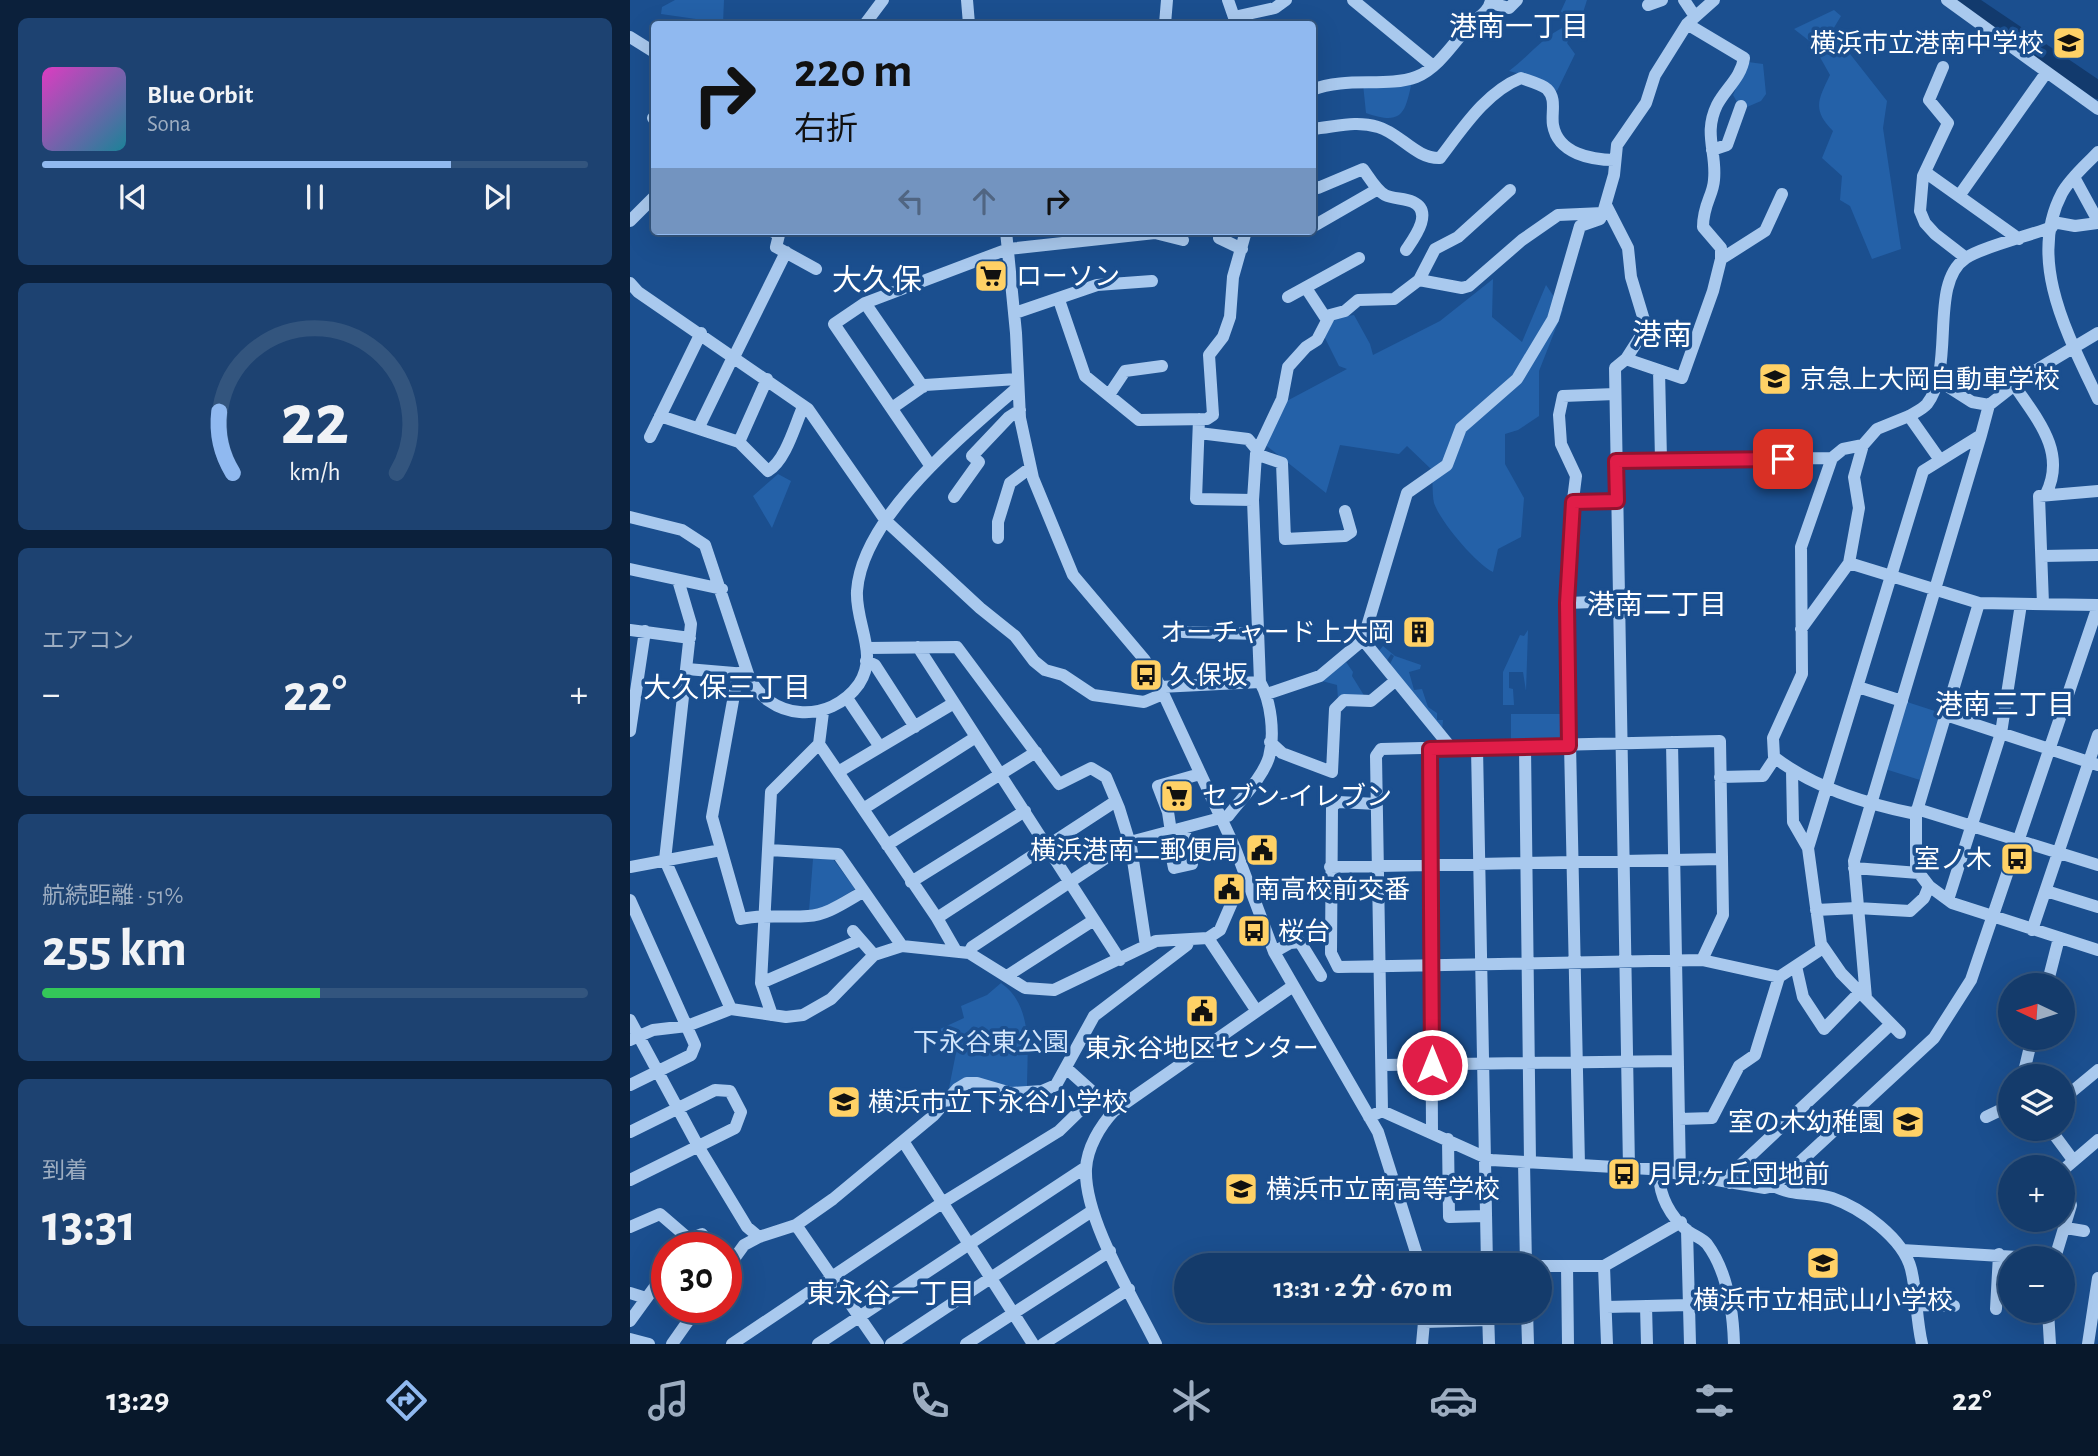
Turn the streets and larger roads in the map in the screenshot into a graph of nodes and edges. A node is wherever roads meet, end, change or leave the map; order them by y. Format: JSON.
{"nodes":[{"id":1,"x":883,"y":0,"type":"edge"},
{"id":2,"x":967,"y":0,"type":"edge"},
{"id":3,"x":1167,"y":0,"type":"edge"},
{"id":4,"x":1228,"y":0,"type":"edge"},
{"id":5,"x":1286,"y":0,"type":"edge"},
{"id":6,"x":1353,"y":0,"type":"edge"},
{"id":7,"x":1517,"y":0,"type":"edge"},
{"id":8,"x":1662,"y":0,"type":"edge"},
{"id":9,"x":1684,"y":0,"type":"edge"},
{"id":10,"x":1714,"y":0,"type":"edge"},
{"id":11,"x":1947,"y":0,"type":"edge"},
{"id":12,"x":1491,"y":1,"type":"edge"},
{"id":13,"x":1648,"y":5,"type":"dead end"},
{"id":14,"x":1691,"y":20,"type":"junction"},
{"id":15,"x":867,"y":21,"type":"edge"},
{"id":16,"x":969,"y":21,"type":"edge"},
{"id":17,"x":1165,"y":21,"type":"edge"},
{"id":18,"x":1235,"y":21,"type":"edge"},
{"id":19,"x":630,"y":37,"type":"edge"},
{"id":20,"x":651,"y":50,"type":"edge"},
{"id":21,"x":1433,"y":66,"type":"junction"},
{"id":22,"x":1943,"y":67,"type":"dead end"},
{"id":23,"x":2046,"y":73,"type":"junction"},
{"id":24,"x":1316,"y":88,"type":"edge"},
{"id":25,"x":1741,"y":106,"type":"dead end"},
{"id":26,"x":2098,"y":109,"type":"edge"},
{"id":27,"x":1316,"y":128,"type":"edge"},
{"id":28,"x":1712,"y":150,"type":"junction"},
{"id":29,"x":2098,"y":152,"type":"edge"},
{"id":30,"x":1615,"y":160,"type":"junction"},
{"id":31,"x":1925,"y":172,"type":"junction"},
{"id":32,"x":2074,"y":177,"type":"junction"},
{"id":33,"x":1316,"y":187,"type":"edge"},
{"id":34,"x":1378,"y":189,"type":"junction"},
{"id":35,"x":1510,"y":190,"type":"dead end"},
{"id":36,"x":1782,"y":194,"type":"dead end"},
{"id":37,"x":1959,"y":196,"type":"junction"},
{"id":38,"x":651,"y":200,"type":"edge"},
{"id":39,"x":1604,"y":209,"type":"junction"},
{"id":40,"x":630,"y":221,"type":"edge"},
{"id":41,"x":2098,"y":222,"type":"edge"},
{"id":42,"x":2052,"y":224,"type":"junction"},
{"id":43,"x":1316,"y":225,"type":"edge"},
{"id":44,"x":779,"y":235,"type":"edge"},
{"id":45,"x":1006,"y":235,"type":"edge"},
{"id":46,"x":1130,"y":235,"type":"edge"},
{"id":47,"x":1166,"y":235,"type":"edge"},
{"id":48,"x":1214,"y":235,"type":"edge"},
{"id":49,"x":1245,"y":235,"type":"edge"},
{"id":50,"x":2019,"y":239,"type":"junction"},
{"id":51,"x":1183,"y":240,"type":"dead end"},
{"id":52,"x":1008,"y":249,"type":"junction"},
{"id":53,"x":1242,"y":249,"type":"junction"},
{"id":54,"x":1406,"y":250,"type":"dead end"},
{"id":55,"x":786,"y":252,"type":"junction"},
{"id":56,"x":1359,"y":258,"type":"dead end"},
{"id":57,"x":1966,"y":258,"type":"junction"},
{"id":58,"x":1721,"y":259,"type":"junction"},
{"id":59,"x":816,"y":269,"type":"dead end"},
{"id":60,"x":1419,"y":280,"type":"junction"},
{"id":61,"x":1152,"y":281,"type":"dead end"},
{"id":62,"x":631,"y":287,"type":"edge"},
{"id":63,"x":1306,"y":288,"type":"junction"},
{"id":64,"x":1288,"y":298,"type":"dead end"},
{"id":65,"x":1059,"y":300,"type":"junction"},
{"id":66,"x":865,"y":303,"type":"junction"},
{"id":67,"x":1015,"y":313,"type":"junction"},
{"id":68,"x":1327,"y":320,"type":"junction"},
{"id":69,"x":2098,"y":333,"type":"edge"},
{"id":70,"x":701,"y":334,"type":"junction"},
{"id":71,"x":2073,"y":345,"type":"junction"},
{"id":72,"x":734,"y":357,"type":"junction"},
{"id":73,"x":1626,"y":359,"type":"junction"},
{"id":74,"x":1162,"y":366,"type":"dead end"},
{"id":75,"x":1659,"y":370,"type":"junction"},
{"id":76,"x":767,"y":379,"type":"junction"},
{"id":77,"x":1936,"y":379,"type":"junction"},
{"id":78,"x":1018,"y":383,"type":"junction"},
{"id":79,"x":2014,"y":385,"type":"junction"},
{"id":80,"x":923,"y":387,"type":"junction"},
{"id":81,"x":1615,"y":394,"type":"junction"},
{"id":82,"x":1109,"y":395,"type":"junction"},
{"id":83,"x":2098,"y":399,"type":"edge"},
{"id":84,"x":1989,"y":405,"type":"junction"},
{"id":85,"x":803,"y":407,"type":"junction"},
{"id":86,"x":892,"y":408,"type":"junction"},
{"id":87,"x":1020,"y":410,"type":"junction"},
{"id":88,"x":660,"y":416,"type":"junction"},
{"id":89,"x":1909,"y":416,"type":"junction"},
{"id":90,"x":1199,"y":419,"type":"junction"},
{"id":91,"x":699,"y":427,"type":"junction"},
{"id":92,"x":1199,"y":433,"type":"junction"},
{"id":93,"x":1981,"y":435,"type":"junction"},
{"id":94,"x":650,"y":437,"type":"dead end"},
{"id":95,"x":739,"y":442,"type":"junction"},
{"id":96,"x":1863,"y":445,"type":"junction"},
{"id":97,"x":1257,"y":453,"type":"junction"},
{"id":98,"x":1832,"y":458,"type":"junction"},
{"id":99,"x":1661,"y":460,"type":"junction"},
{"id":100,"x":1940,"y":460,"type":"junction"},
{"id":101,"x":1616,"y":461,"type":"junction"},
{"id":102,"x":930,"y":465,"type":"junction"},
{"id":103,"x":1030,"y":468,"type":"junction"},
{"id":104,"x":2098,"y":491,"type":"edge"},
{"id":105,"x":2046,"y":494,"type":"junction"},
{"id":106,"x":954,"y":497,"type":"dead end"},
{"id":107,"x":1253,"y":500,"type":"junction"},
{"id":108,"x":1617,"y":501,"type":"junction"},
{"id":109,"x":1573,"y":502,"type":"junction"},
{"id":110,"x":1345,"y":511,"type":"dead end"},
{"id":111,"x":630,"y":517,"type":"edge"},
{"id":112,"x":886,"y":521,"type":"junction"},
{"id":113,"x":998,"y":538,"type":"dead end"},
{"id":114,"x":2098,"y":555,"type":"edge"},
{"id":115,"x":2042,"y":556,"type":"junction"},
{"id":116,"x":1849,"y":563,"type":"junction"},
{"id":117,"x":630,"y":569,"type":"edge"},
{"id":118,"x":1891,"y":576,"type":"junction"},
{"id":119,"x":678,"y":580,"type":"junction"},
{"id":120,"x":722,"y":589,"type":"junction"},
{"id":121,"x":1935,"y":590,"type":"junction"},
{"id":122,"x":1619,"y":601,"type":"junction"},
{"id":123,"x":1567,"y":603,"type":"junction"},
{"id":124,"x":1979,"y":603,"type":"junction"},
{"id":125,"x":2021,"y":604,"type":"junction"},
{"id":126,"x":2043,"y":604,"type":"junction"},
{"id":127,"x":2098,"y":606,"type":"edge"},
{"id":128,"x":1800,"y":629,"type":"junction"},
{"id":129,"x":630,"y":630,"type":"edge"},
{"id":130,"x":645,"y":631,"type":"junction"},
{"id":131,"x":1183,"y":632,"type":"dead end"},
{"id":132,"x":1258,"y":634,"type":"junction"},
{"id":133,"x":690,"y":639,"type":"junction"},
{"id":134,"x":1363,"y":640,"type":"junction"},
{"id":135,"x":918,"y":647,"type":"junction"},
{"id":136,"x":868,"y":648,"type":"junction"},
{"id":137,"x":866,"y":661,"type":"junction"},
{"id":138,"x":687,"y":668,"type":"junction"},
{"id":139,"x":743,"y":674,"type":"junction"},
{"id":140,"x":1395,"y":681,"type":"junction"},
{"id":141,"x":1260,"y":682,"type":"junction"},
{"id":142,"x":1858,"y":687,"type":"junction"},
{"id":143,"x":1161,"y":691,"type":"junction"},
{"id":144,"x":1267,"y":694,"type":"junction"},
{"id":145,"x":848,"y":698,"type":"junction"},
{"id":146,"x":1902,"y":701,"type":"junction"},
{"id":147,"x":954,"y":703,"type":"junction"},
{"id":148,"x":823,"y":712,"type":"junction"},
{"id":149,"x":1946,"y":715,"type":"junction"},
{"id":150,"x":915,"y":727,"type":"junction"},
{"id":151,"x":630,"y":731,"type":"edge"},
{"id":152,"x":2001,"y":733,"type":"junction"},
{"id":153,"x":2098,"y":735,"type":"edge"},
{"id":154,"x":976,"y":737,"type":"junction"},
{"id":155,"x":1672,"y":742,"type":"junction"},
{"id":156,"x":1270,"y":743,"type":"junction"},
{"id":157,"x":819,"y":744,"type":"junction"},
{"id":158,"x":1621,"y":745,"type":"junction"},
{"id":159,"x":1569,"y":746,"type":"junction"},
{"id":160,"x":880,"y":747,"type":"junction"},
{"id":161,"x":1525,"y":747,"type":"junction"},
{"id":162,"x":1477,"y":748,"type":"junction"},
{"id":163,"x":2049,"y":748,"type":"junction"},
{"id":164,"x":1430,"y":749,"type":"junction"},
{"id":165,"x":1452,"y":749,"type":"junction"},
{"id":166,"x":1037,"y":752,"type":"junction"},
{"id":167,"x":1776,"y":758,"type":"junction"},
{"id":168,"x":2094,"y":763,"type":"edge"},
{"id":169,"x":1792,"y":771,"type":"junction"},
{"id":170,"x":838,"y":772,"type":"junction"},
{"id":171,"x":1001,"y":774,"type":"junction"},
{"id":172,"x":1200,"y":774,"type":"junction"},
{"id":173,"x":1720,"y":777,"type":"junction"},
{"id":174,"x":1826,"y":786,"type":"junction"},
{"id":175,"x":1116,"y":801,"type":"junction"},
{"id":176,"x":1377,"y":804,"type":"junction"},
{"id":177,"x":1869,"y":805,"type":"junction"},
{"id":178,"x":863,"y":809,"type":"junction"},
{"id":179,"x":1025,"y":811,"type":"junction"},
{"id":180,"x":1916,"y":811,"type":"junction"},
{"id":181,"x":1221,"y":820,"type":"junction"},
{"id":182,"x":1972,"y":826,"type":"junction"},
{"id":183,"x":1174,"y":831,"type":"junction"},
{"id":184,"x":2017,"y":839,"type":"junction"},
{"id":185,"x":1130,"y":842,"type":"junction"},
{"id":186,"x":887,"y":845,"type":"junction"},
{"id":187,"x":1046,"y":845,"type":"junction"},
{"id":188,"x":1808,"y":848,"type":"junction"},
{"id":189,"x":722,"y":850,"type":"junction"},
{"id":190,"x":769,"y":850,"type":"junction"},
{"id":191,"x":2058,"y":852,"type":"junction"},
{"id":192,"x":1721,"y":859,"type":"junction"},
{"id":193,"x":665,"y":860,"type":"junction"},
{"id":194,"x":1674,"y":860,"type":"junction"},
{"id":195,"x":1623,"y":861,"type":"junction"},
{"id":196,"x":1573,"y":862,"type":"junction"},
{"id":197,"x":1526,"y":863,"type":"junction"},
{"id":198,"x":1478,"y":864,"type":"junction"},
{"id":199,"x":1431,"y":865,"type":"junction"},
{"id":200,"x":2098,"y":865,"type":"edge"},
{"id":201,"x":1378,"y":866,"type":"junction"},
{"id":202,"x":630,"y":867,"type":"edge"},
{"id":203,"x":1330,"y":867,"type":"junction"},
{"id":204,"x":1854,"y":868,"type":"junction"},
{"id":205,"x":1919,"y":873,"type":"junction"},
{"id":206,"x":1246,"y":880,"type":"junction"},
{"id":207,"x":911,"y":882,"type":"junction"},
{"id":208,"x":1069,"y":882,"type":"junction"},
{"id":209,"x":1929,"y":886,"type":"junction"},
{"id":210,"x":2046,"y":891,"type":"junction"},
{"id":211,"x":863,"y":892,"type":"junction"},
{"id":212,"x":630,"y":900,"type":"edge"},
{"id":213,"x":1948,"y":901,"type":"junction"},
{"id":214,"x":2098,"y":907,"type":"edge"},
{"id":215,"x":1857,"y":908,"type":"junction"},
{"id":216,"x":1816,"y":910,"type":"junction"},
{"id":217,"x":764,"y":914,"type":"junction"},
{"id":218,"x":1992,"y":917,"type":"junction"},
{"id":219,"x":937,"y":918,"type":"junction"},
{"id":220,"x":1094,"y":920,"type":"junction"},
{"id":221,"x":2032,"y":930,"type":"junction"},
{"id":222,"x":1208,"y":938,"type":"junction"},
{"id":223,"x":2059,"y":938,"type":"junction"},
{"id":224,"x":1189,"y":940,"type":"junction"},
{"id":225,"x":902,"y":946,"type":"junction"},
{"id":226,"x":1146,"y":946,"type":"junction"},
{"id":227,"x":1823,"y":948,"type":"junction"},
{"id":228,"x":2098,"y":950,"type":"edge"},
{"id":229,"x":962,"y":952,"type":"junction"},
{"id":230,"x":1273,"y":952,"type":"junction"},
{"id":231,"x":874,"y":955,"type":"junction"},
{"id":232,"x":1120,"y":960,"type":"junction"},
{"id":233,"x":1702,"y":960,"type":"junction"},
{"id":234,"x":1676,"y":961,"type":"junction"},
{"id":235,"x":1625,"y":962,"type":"junction"},
{"id":236,"x":1575,"y":963,"type":"junction"},
{"id":237,"x":1527,"y":964,"type":"junction"},
{"id":238,"x":1480,"y":965,"type":"junction"},
{"id":239,"x":1431,"y":966,"type":"junction"},
{"id":240,"x":1796,"y":966,"type":"junction"},
{"id":241,"x":1382,"y":967,"type":"junction"},
{"id":242,"x":2050,"y":973,"type":"edge"},
{"id":243,"x":1007,"y":976,"type":"junction"},
{"id":244,"x":1321,"y":976,"type":"dead end"},
{"id":245,"x":1779,"y":977,"type":"junction"},
{"id":246,"x":761,"y":984,"type":"junction"},
{"id":247,"x":1293,"y":986,"type":"junction"},
{"id":248,"x":1863,"y":995,"type":"junction"},
{"id":249,"x":731,"y":1009,"type":"junction"},
{"id":250,"x":1256,"y":1010,"type":"junction"},
{"id":251,"x":772,"y":1015,"type":"junction"},
{"id":252,"x":630,"y":1020,"type":"edge"},
{"id":253,"x":687,"y":1026,"type":"junction"},
{"id":254,"x":634,"y":1038,"type":"edge"},
{"id":255,"x":1678,"y":1061,"type":"junction"},
{"id":256,"x":1627,"y":1062,"type":"junction"},
{"id":257,"x":1528,"y":1063,"type":"junction"},
{"id":258,"x":1577,"y":1063,"type":"junction"},
{"id":259,"x":1482,"y":1064,"type":"junction"},
{"id":260,"x":1382,"y":1065,"type":"junction"},
{"id":261,"x":1432,"y":1065,"type":"junction"},
{"id":262,"x":1066,"y":1068,"type":"junction"},
{"id":263,"x":2098,"y":1070,"type":"edge"},
{"id":264,"x":657,"y":1072,"type":"junction"},
{"id":265,"x":630,"y":1085,"type":"edge"},
{"id":266,"x":2075,"y":1089,"type":"edge"},
{"id":267,"x":1096,"y":1095,"type":"junction"},
{"id":268,"x":677,"y":1108,"type":"junction"},
{"id":269,"x":1114,"y":1111,"type":"junction"},
{"id":270,"x":1382,"y":1111,"type":"junction"},
{"id":271,"x":1998,"y":1111,"type":"edge"},
{"id":272,"x":1369,"y":1117,"type":"junction"},
{"id":273,"x":1986,"y":1117,"type":"dead end"},
{"id":274,"x":1679,"y":1119,"type":"junction"},
{"id":275,"x":630,"y":1132,"type":"edge"},
{"id":276,"x":1432,"y":1132,"type":"junction"},
{"id":277,"x":1448,"y":1139,"type":"junction"},
{"id":278,"x":2098,"y":1140,"type":"edge"},
{"id":279,"x":903,"y":1141,"type":"junction"},
{"id":280,"x":698,"y":1146,"type":"junction"},
{"id":281,"x":1484,"y":1157,"type":"junction"},
{"id":282,"x":2075,"y":1159,"type":"edge"},
{"id":283,"x":1527,"y":1162,"type":"junction"},
{"id":284,"x":1579,"y":1165,"type":"junction"},
{"id":285,"x":1086,"y":1167,"type":"junction"},
{"id":286,"x":1629,"y":1168,"type":"junction"},
{"id":287,"x":1660,"y":1171,"type":"junction"},
{"id":288,"x":1680,"y":1176,"type":"junction"},
{"id":289,"x":630,"y":1180,"type":"edge"},
{"id":290,"x":1730,"y":1183,"type":"junction"},
{"id":291,"x":1774,"y":1186,"type":"junction"},
{"id":292,"x":942,"y":1203,"type":"junction"},
{"id":293,"x":1092,"y":1211,"type":"junction"},
{"id":294,"x":1485,"y":1216,"type":"junction"},
{"id":295,"x":796,"y":1225,"type":"junction"},
{"id":296,"x":1684,"y":1226,"type":"junction"},
{"id":297,"x":630,"y":1227,"type":"edge"},
{"id":298,"x":2075,"y":1230,"type":"edge"},
{"id":299,"x":2084,"y":1231,"type":"dead end"},
{"id":300,"x":676,"y":1232,"type":"edge"},
{"id":301,"x":759,"y":1237,"type":"junction"},
{"id":302,"x":969,"y":1244,"type":"junction"},
{"id":303,"x":742,"y":1248,"type":"edge"},
{"id":304,"x":1902,"y":1250,"type":"junction"},
{"id":305,"x":1110,"y":1251,"type":"junction"},
{"id":306,"x":1416,"y":1253,"type":"edge"},
{"id":307,"x":1487,"y":1253,"type":"edge"},
{"id":308,"x":1526,"y":1253,"type":"edge"},
{"id":309,"x":1998,"y":1254,"type":"edge"},
{"id":310,"x":1567,"y":1265,"type":"junction"},
{"id":311,"x":1552,"y":1266,"type":"edge"},
{"id":312,"x":1604,"y":1266,"type":"junction"},
{"id":313,"x":1998,"y":1272,"type":"edge"},
{"id":314,"x":832,"y":1278,"type":"junction"},
{"id":315,"x":991,"y":1278,"type":"junction"},
{"id":316,"x":2098,"y":1278,"type":"edge"},
{"id":317,"x":1129,"y":1289,"type":"junction"},
{"id":318,"x":651,"y":1291,"type":"edge"},
{"id":319,"x":630,"y":1293,"type":"edge"},
{"id":320,"x":646,"y":1298,"type":"junction"},
{"id":321,"x":1689,"y":1305,"type":"junction"},
{"id":322,"x":1916,"y":1305,"type":"junction"},
{"id":323,"x":1646,"y":1306,"type":"junction"},
{"id":324,"x":1954,"y":1306,"type":"dead end"},
{"id":325,"x":1606,"y":1307,"type":"junction"},
{"id":326,"x":1996,"y":1309,"type":"dead end"},
{"id":327,"x":1013,"y":1314,"type":"junction"},
{"id":328,"x":859,"y":1317,"type":"junction"},
{"id":329,"x":630,"y":1321,"type":"edge"},
{"id":330,"x":687,"y":1323,"type":"edge"},
{"id":331,"x":1424,"y":1323,"type":"edge"},
{"id":332,"x":1488,"y":1323,"type":"edge"},
{"id":333,"x":1527,"y":1323,"type":"edge"},
{"id":334,"x":2049,"y":1323,"type":"edge"},
{"id":335,"x":1063,"y":1332,"type":"junction"},
{"id":336,"x":630,"y":1339,"type":"edge"},
{"id":337,"x":1917,"y":1343,"type":"edge"},
{"id":338,"x":649,"y":1344,"type":"edge"},
{"id":339,"x":673,"y":1344,"type":"edge"},
{"id":340,"x":732,"y":1344,"type":"edge"},
{"id":341,"x":818,"y":1344,"type":"edge"},
{"id":342,"x":878,"y":1344,"type":"edge"},
{"id":343,"x":891,"y":1344,"type":"edge"},
{"id":344,"x":966,"y":1344,"type":"edge"},
{"id":345,"x":1033,"y":1344,"type":"edge"},
{"id":346,"x":1044,"y":1344,"type":"edge"},
{"id":347,"x":1070,"y":1344,"type":"edge"},
{"id":348,"x":1156,"y":1344,"type":"edge"},
{"id":349,"x":1422,"y":1344,"type":"edge"},
{"id":350,"x":1489,"y":1344,"type":"edge"},
{"id":351,"x":1528,"y":1344,"type":"edge"},
{"id":352,"x":1568,"y":1344,"type":"edge"},
{"id":353,"x":1607,"y":1344,"type":"edge"},
{"id":354,"x":1647,"y":1344,"type":"edge"},
{"id":355,"x":1690,"y":1344,"type":"edge"},
{"id":356,"x":1734,"y":1344,"type":"edge"},
{"id":357,"x":2050,"y":1344,"type":"edge"},
{"id":358,"x":2088,"y":1344,"type":"edge"}],
"edges":[{"from":1,"to":15,"type":"street"},
{"from":2,"to":16,"type":"street"},
{"from":3,"to":17,"type":"street"},
{"from":4,"to":18,"type":"street"},
{"from":5,"to":18,"type":"street"},
{"from":6,"to":21,"type":"street"},
{"from":7,"to":12,"type":"street"},
{"from":8,"to":13,"type":"street"},
{"from":9,"to":14,"type":"street"},
{"from":10,"to":14,"type":"street"},
{"from":11,"to":23,"type":"street"},
{"from":12,"to":21,"type":"street"},
{"from":14,"to":28,"type":"street"},
{"from":14,"to":30,"type":"street"},
{"from":19,"to":20,"type":"street"},
{"from":21,"to":24,"type":"street"},
{"from":22,"to":31,"type":"street"},
{"from":23,"to":26,"type":"street"},
{"from":23,"to":37,"type":"street"},
{"from":25,"to":28,"type":"street"},
{"from":27,"to":30,"type":"street"},
{"from":28,"to":58,"type":"street"},
{"from":29,"to":32,"type":"street"},
{"from":30,"to":39,"type":"street"},
{"from":31,"to":37,"type":"street"},
{"from":31,"to":57,"type":"street"},
{"from":32,"to":41,"type":"street"},
{"from":32,"to":42,"type":"street"},
{"from":33,"to":34,"type":"street"},
{"from":34,"to":43,"type":"street"},
{"from":34,"to":54,"type":"street"},
{"from":35,"to":60,"type":"street"},
{"from":36,"to":58,"type":"street"},
{"from":37,"to":50,"type":"street"},
{"from":38,"to":40,"type":"street"},
{"from":39,"to":60,"type":"street"},
{"from":39,"to":73,"type":"street"},
{"from":39,"to":134,"type":"street"},
{"from":41,"to":42,"type":"street"},
{"from":42,"to":50,"type":"street"},
{"from":42,"to":71,"type":"street"},
{"from":44,"to":55,"type":"street"},
{"from":45,"to":52,"type":"street"},
{"from":46,"to":52,"type":"street"},
{"from":47,"to":51,"type":"street"},
{"from":48,"to":53,"type":"street"},
{"from":49,"to":53,"type":"street"},
{"from":50,"to":57,"type":"street"},
{"from":52,"to":66,"type":"street"},
{"from":52,"to":67,"type":"street"},
{"from":53,"to":90,"type":"street"},
{"from":55,"to":59,"type":"street"},
{"from":55,"to":72,"type":"street"},
{"from":56,"to":63,"type":"street"},
{"from":57,"to":77,"type":"street"},
{"from":58,"to":75,"type":"street"},
{"from":60,"to":68,"type":"street"},
{"from":61,"to":65,"type":"street"},
{"from":62,"to":70,"type":"street"},
{"from":63,"to":64,"type":"street"},
{"from":63,"to":68,"type":"street"},
{"from":65,"to":67,"type":"street"},
{"from":65,"to":82,"type":"street"},
{"from":66,"to":80,"type":"street"},
{"from":66,"to":86,"type":"street"},
{"from":67,"to":78,"type":"street"},
{"from":68,"to":97,"type":"street"},
{"from":69,"to":71,"type":"street"},
{"from":70,"to":72,"type":"street"},
{"from":70,"to":88,"type":"street"},
{"from":71,"to":79,"type":"street"},
{"from":71,"to":83,"type":"street"},
{"from":72,"to":76,"type":"street"},
{"from":72,"to":91,"type":"street"},
{"from":73,"to":75,"type":"street"},
{"from":73,"to":81,"type":"street"},
{"from":74,"to":82,"type":"street"},
{"from":75,"to":99,"type":"street"},
{"from":76,"to":85,"type":"street"},
{"from":76,"to":95,"type":"street"},
{"from":77,"to":84,"type":"street"},
{"from":77,"to":89,"type":"street"},
{"from":78,"to":80,"type":"street"},
{"from":78,"to":87,"type":"street"},
{"from":78,"to":102,"type":"street"},
{"from":79,"to":84,"type":"street"},
{"from":79,"to":105,"type":"street"},
{"from":80,"to":86,"type":"street"},
{"from":81,"to":101,"type":"street"},
{"from":81,"to":109,"type":"street"},
{"from":82,"to":90,"type":"street"},
{"from":84,"to":93,"type":"street"},
{"from":85,"to":95,"type":"street"},
{"from":85,"to":112,"type":"street"},
{"from":86,"to":102,"type":"street"},
{"from":87,"to":103,"type":"street"},
{"from":87,"to":106,"type":"street"},
{"from":88,"to":91,"type":"street"},
{"from":88,"to":94,"type":"street"},
{"from":89,"to":96,"type":"street"},
{"from":89,"to":100,"type":"street"},
{"from":90,"to":92,"type":"street"},
{"from":91,"to":95,"type":"street"},
{"from":92,"to":97,"type":"street"},
{"from":92,"to":107,"type":"street"},
{"from":93,"to":100,"type":"street"},
{"from":93,"to":121,"type":"street"},
{"from":96,"to":98,"type":"street"},
{"from":96,"to":116,"type":"street"},
{"from":97,"to":107,"type":"street"},
{"from":97,"to":110,"type":"street"},
{"from":98,"to":99,"type":"street"},
{"from":98,"to":128,"type":"street"},
{"from":99,"to":101,"type":"street"},
{"from":100,"to":118,"type":"street"},
{"from":101,"to":108,"type":"street"},
{"from":102,"to":112,"type":"street"},
{"from":103,"to":113,"type":"street"},
{"from":103,"to":143,"type":"street"},
{"from":104,"to":105,"type":"street"},
{"from":105,"to":115,"type":"street"},
{"from":107,"to":132,"type":"street"},
{"from":108,"to":109,"type":"street"},
{"from":108,"to":122,"type":"street"},
{"from":109,"to":123,"type":"street"},
{"from":111,"to":120,"type":"street"},
{"from":112,"to":136,"type":"street"},
{"from":112,"to":143,"type":"street"},
{"from":114,"to":115,"type":"street"},
{"from":115,"to":126,"type":"street"},
{"from":116,"to":118,"type":"street"},
{"from":116,"to":128,"type":"street"},
{"from":117,"to":119,"type":"street"},
{"from":118,"to":121,"type":"street"},
{"from":118,"to":142,"type":"street"},
{"from":119,"to":120,"type":"street"},
{"from":119,"to":133,"type":"street"},
{"from":120,"to":139,"type":"street"},
{"from":121,"to":124,"type":"street"},
{"from":121,"to":146,"type":"street"},
{"from":122,"to":123,"type":"street"},
{"from":122,"to":158,"type":"street"},
{"from":123,"to":159,"type":"street"},
{"from":124,"to":125,"type":"street"},
{"from":124,"to":149,"type":"street"},
{"from":125,"to":126,"type":"street"},
{"from":125,"to":152,"type":"street"},
{"from":126,"to":127,"type":"street"},
{"from":127,"to":163,"type":"street"},
{"from":128,"to":167,"type":"street"},
{"from":129,"to":130,"type":"street"},
{"from":130,"to":133,"type":"street"},
{"from":130,"to":151,"type":"street"},
{"from":131,"to":132,"type":"street"},
{"from":132,"to":141,"type":"street"},
{"from":133,"to":138,"type":"street"},
{"from":134,"to":140,"type":"street"},
{"from":134,"to":144,"type":"street"},
{"from":135,"to":136,"type":"street"},
{"from":135,"to":147,"type":"street"},
{"from":135,"to":166,"type":"street"},
{"from":136,"to":137,"type":"street"},
{"from":137,"to":145,"type":"street"},
{"from":137,"to":150,"type":"street"},
{"from":138,"to":139,"type":"street"},
{"from":138,"to":193,"type":"street"},
{"from":139,"to":148,"type":"street"},
{"from":139,"to":189,"type":"street"},
{"from":140,"to":156,"type":"street"},
{"from":140,"to":165,"type":"street"},
{"from":141,"to":143,"type":"street"},
{"from":141,"to":144,"type":"street"},
{"from":142,"to":146,"type":"street"},
{"from":142,"to":174,"type":"street"},
{"from":143,"to":172,"type":"street"},
{"from":144,"to":156,"type":"street"},
{"from":145,"to":148,"type":"street"},
{"from":145,"to":160,"type":"street"},
{"from":146,"to":177,"type":"street"},
{"from":147,"to":150,"type":"street"},
{"from":147,"to":154,"type":"street"},
{"from":148,"to":157,"type":"street"},
{"from":149,"to":152,"type":"street"},
{"from":149,"to":180,"type":"street"},
{"from":150,"to":160,"type":"street"},
{"from":152,"to":163,"type":"street"},
{"from":152,"to":182,"type":"street"},
{"from":153,"to":168,"type":"street"},
{"from":154,"to":171,"type":"street"},
{"from":154,"to":178,"type":"street"},
{"from":155,"to":158,"type":"street"},
{"from":155,"to":173,"type":"street"},
{"from":155,"to":194,"type":"street"},
{"from":156,"to":181,"type":"street"},
{"from":157,"to":170,"type":"street"},
{"from":157,"to":190,"type":"street"},
{"from":158,"to":159,"type":"street"},
{"from":158,"to":195,"type":"street"},
{"from":159,"to":161,"type":"street"},
{"from":159,"to":196,"type":"street"},
{"from":160,"to":170,"type":"street"},
{"from":161,"to":162,"type":"street"},
{"from":161,"to":197,"type":"street"},
{"from":162,"to":165,"type":"street"},
{"from":162,"to":198,"type":"street"},
{"from":163,"to":168,"type":"street"},
{"from":163,"to":184,"type":"street"},
{"from":164,"to":165,"type":"street"},
{"from":164,"to":176,"type":"street"},
{"from":164,"to":199,"type":"street"},
{"from":166,"to":171,"type":"street"},
{"from":166,"to":175,"type":"street"},
{"from":167,"to":169,"type":"street"},
{"from":167,"to":173,"type":"street"},
{"from":168,"to":191,"type":"street"},
{"from":169,"to":174,"type":"street"},
{"from":169,"to":188,"type":"street"},
{"from":170,"to":178,"type":"street"},
{"from":171,"to":179,"type":"street"},
{"from":171,"to":186,"type":"street"},
{"from":172,"to":181,"type":"street"},
{"from":172,"to":183,"type":"street"},
{"from":173,"to":192,"type":"street"},
{"from":174,"to":177,"type":"street"},
{"from":174,"to":188,"type":"street"},
{"from":175,"to":185,"type":"street"},
{"from":175,"to":187,"type":"street"},
{"from":176,"to":201,"type":"street"},
{"from":176,"to":203,"type":"street"},
{"from":177,"to":180,"type":"street"},
{"from":177,"to":204,"type":"street"},
{"from":178,"to":186,"type":"street"},
{"from":179,"to":187,"type":"street"},
{"from":179,"to":207,"type":"street"},
{"from":180,"to":182,"type":"street"},
{"from":180,"to":205,"type":"street"},
{"from":181,"to":183,"type":"street"},
{"from":181,"to":206,"type":"street"},
{"from":182,"to":184,"type":"street"},
{"from":182,"to":213,"type":"street"},
{"from":183,"to":185,"type":"street"},
{"from":184,"to":191,"type":"street"},
{"from":184,"to":218,"type":"street"},
{"from":185,"to":208,"type":"street"},
{"from":185,"to":226,"type":"street"},
{"from":186,"to":207,"type":"street"},
{"from":187,"to":208,"type":"street"},
{"from":187,"to":219,"type":"street"},
{"from":188,"to":216,"type":"street"},
{"from":189,"to":193,"type":"street"},
{"from":189,"to":217,"type":"street"},
{"from":190,"to":211,"type":"street"},
{"from":190,"to":217,"type":"street"},
{"from":191,"to":200,"type":"street"},
{"from":191,"to":210,"type":"street"},
{"from":192,"to":194,"type":"street"},
{"from":192,"to":233,"type":"street"},
{"from":193,"to":202,"type":"street"},
{"from":193,"to":249,"type":"street"},
{"from":194,"to":195,"type":"street"},
{"from":194,"to":234,"type":"street"},
{"from":195,"to":196,"type":"street"},
{"from":195,"to":235,"type":"street"},
{"from":196,"to":197,"type":"street"},
{"from":196,"to":236,"type":"street"},
{"from":197,"to":198,"type":"street"},
{"from":197,"to":237,"type":"street"},
{"from":198,"to":199,"type":"street"},
{"from":198,"to":238,"type":"street"},
{"from":199,"to":201,"type":"street"},
{"from":199,"to":239,"type":"street"},
{"from":201,"to":203,"type":"street"},
{"from":201,"to":241,"type":"street"},
{"from":203,"to":241,"type":"street"},
{"from":204,"to":205,"type":"street"},
{"from":204,"to":215,"type":"street"},
{"from":205,"to":209,"type":"street"},
{"from":206,"to":222,"type":"street"},
{"from":206,"to":230,"type":"street"},
{"from":207,"to":219,"type":"street"},
{"from":208,"to":220,"type":"street"},
{"from":208,"to":229,"type":"street"},
{"from":209,"to":213,"type":"street"},
{"from":209,"to":215,"type":"street"},
{"from":210,"to":214,"type":"street"},
{"from":210,"to":221,"type":"street"},
{"from":211,"to":217,"type":"street"},
{"from":211,"to":225,"type":"street"},
{"from":212,"to":253,"type":"street"},
{"from":213,"to":218,"type":"street"},
{"from":215,"to":216,"type":"street"},
{"from":215,"to":248,"type":"street"},
{"from":216,"to":227,"type":"street"},
{"from":217,"to":246,"type":"street"},
{"from":218,"to":221,"type":"street"},
{"from":218,"to":291,"type":"street"},
{"from":219,"to":229,"type":"street"},
{"from":220,"to":232,"type":"street"},
{"from":220,"to":243,"type":"street"},
{"from":221,"to":223,"type":"street"},
{"from":222,"to":224,"type":"street"},
{"from":222,"to":250,"type":"street"},
{"from":223,"to":228,"type":"street"},
{"from":223,"to":242,"type":"street"},
{"from":224,"to":226,"type":"street"},
{"from":224,"to":262,"type":"street"},
{"from":225,"to":229,"type":"street"},
{"from":225,"to":231,"type":"street"},
{"from":226,"to":232,"type":"street"},
{"from":227,"to":240,"type":"street"},
{"from":227,"to":248,"type":"street"},
{"from":229,"to":243,"type":"street"},
{"from":230,"to":244,"type":"street"},
{"from":230,"to":247,"type":"street"},
{"from":231,"to":246,"type":"street"},
{"from":231,"to":251,"type":"street"},
{"from":232,"to":243,"type":"street"},
{"from":233,"to":234,"type":"street"},
{"from":233,"to":245,"type":"street"},
{"from":234,"to":235,"type":"street"},
{"from":234,"to":255,"type":"street"},
{"from":235,"to":236,"type":"street"},
{"from":235,"to":256,"type":"street"},
{"from":236,"to":237,"type":"street"},
{"from":236,"to":258,"type":"street"},
{"from":237,"to":238,"type":"street"},
{"from":237,"to":257,"type":"street"},
{"from":238,"to":239,"type":"street"},
{"from":238,"to":259,"type":"street"},
{"from":239,"to":241,"type":"street"},
{"from":239,"to":261,"type":"street"},
{"from":240,"to":245,"type":"street"},
{"from":240,"to":248,"type":"street"},
{"from":241,"to":260,"type":"street"},
{"from":245,"to":274,"type":"street"},
{"from":246,"to":251,"type":"street"},
{"from":247,"to":250,"type":"street"},
{"from":247,"to":272,"type":"street"},
{"from":248,"to":290,"type":"street"},
{"from":249,"to":251,"type":"street"},
{"from":249,"to":253,"type":"street"},
{"from":250,"to":269,"type":"street"},
{"from":252,"to":254,"type":"street"},
{"from":253,"to":254,"type":"street"},
{"from":253,"to":264,"type":"street"},
{"from":254,"to":264,"type":"street"},
{"from":255,"to":256,"type":"street"},
{"from":255,"to":274,"type":"street"},
{"from":256,"to":258,"type":"street"},
{"from":256,"to":286,"type":"street"},
{"from":257,"to":258,"type":"street"},
{"from":257,"to":259,"type":"street"},
{"from":257,"to":283,"type":"street"},
{"from":258,"to":284,"type":"street"},
{"from":259,"to":261,"type":"street"},
{"from":259,"to":281,"type":"street"},
{"from":260,"to":261,"type":"street"},
{"from":260,"to":270,"type":"street"},
{"from":261,"to":276,"type":"street"},
{"from":262,"to":267,"type":"street"},
{"from":262,"to":279,"type":"street"},
{"from":263,"to":266,"type":"street"},
{"from":264,"to":265,"type":"street"},
{"from":264,"to":268,"type":"street"},
{"from":267,"to":269,"type":"street"},
{"from":267,"to":292,"type":"street"},
{"from":268,"to":275,"type":"street"},
{"from":268,"to":280,"type":"street"},
{"from":268,"to":280,"type":"street"},
{"from":269,"to":285,"type":"street"},
{"from":270,"to":272,"type":"street"},
{"from":270,"to":276,"type":"street"},
{"from":271,"to":273,"type":"street"},
{"from":272,"to":306,"type":"street"},
{"from":274,"to":288,"type":"street"},
{"from":276,"to":277,"type":"street"},
{"from":277,"to":281,"type":"street"},
{"from":277,"to":294,"type":"street"},
{"from":278,"to":282,"type":"street"},
{"from":279,"to":292,"type":"street"},
{"from":279,"to":295,"type":"street"},
{"from":280,"to":289,"type":"street"},
{"from":280,"to":301,"type":"street"},
{"from":281,"to":283,"type":"street"},
{"from":281,"to":294,"type":"street"},
{"from":283,"to":284,"type":"street"},
{"from":283,"to":308,"type":"street"},
{"from":284,"to":286,"type":"street"},
{"from":285,"to":293,"type":"street"},
{"from":285,"to":302,"type":"street"},
{"from":286,"to":287,"type":"street"},
{"from":287,"to":288,"type":"street"},
{"from":287,"to":296,"type":"street"},
{"from":288,"to":290,"type":"street"},
{"from":290,"to":291,"type":"street"},
{"from":291,"to":304,"type":"street"},
{"from":292,"to":302,"type":"street"},
{"from":292,"to":314,"type":"street"},
{"from":293,"to":305,"type":"street"},
{"from":293,"to":315,"type":"street"},
{"from":294,"to":307,"type":"street"},
{"from":295,"to":301,"type":"street"},
{"from":295,"to":314,"type":"street"},
{"from":296,"to":312,"type":"street"},
{"from":296,"to":321,"type":"street"},
{"from":296,"to":356,"type":"street"},
{"from":297,"to":300,"type":"street"},
{"from":298,"to":299,"type":"street"},
{"from":301,"to":303,"type":"street"},
{"from":302,"to":315,"type":"street"},
{"from":302,"to":328,"type":"street"},
{"from":304,"to":309,"type":"street"},
{"from":304,"to":322,"type":"street"},
{"from":305,"to":317,"type":"street"},
{"from":305,"to":327,"type":"street"},
{"from":310,"to":311,"type":"street"},
{"from":310,"to":312,"type":"street"},
{"from":310,"to":352,"type":"street"},
{"from":312,"to":325,"type":"street"},
{"from":313,"to":326,"type":"street"},
{"from":314,"to":328,"type":"street"},
{"from":314,"to":340,"type":"street"},
{"from":315,"to":327,"type":"street"},
{"from":315,"to":343,"type":"street"},
{"from":316,"to":358,"type":"street"},
{"from":317,"to":335,"type":"street"},
{"from":317,"to":348,"type":"street"},
{"from":318,"to":320,"type":"street"},
{"from":319,"to":320,"type":"street"},
{"from":320,"to":329,"type":"street"},
{"from":321,"to":323,"type":"street"},
{"from":321,"to":355,"type":"street"},
{"from":322,"to":324,"type":"street"},
{"from":322,"to":337,"type":"street"},
{"from":323,"to":325,"type":"street"},
{"from":323,"to":354,"type":"street"},
{"from":325,"to":353,"type":"street"},
{"from":327,"to":344,"type":"street"},
{"from":327,"to":345,"type":"street"},
{"from":328,"to":341,"type":"street"},
{"from":328,"to":342,"type":"street"},
{"from":330,"to":339,"type":"street"},
{"from":331,"to":349,"type":"street"},
{"from":332,"to":350,"type":"street"},
{"from":333,"to":351,"type":"street"},
{"from":334,"to":357,"type":"street"},
{"from":335,"to":346,"type":"street"},
{"from":335,"to":347,"type":"street"},
{"from":336,"to":338,"type":"street"}]}
